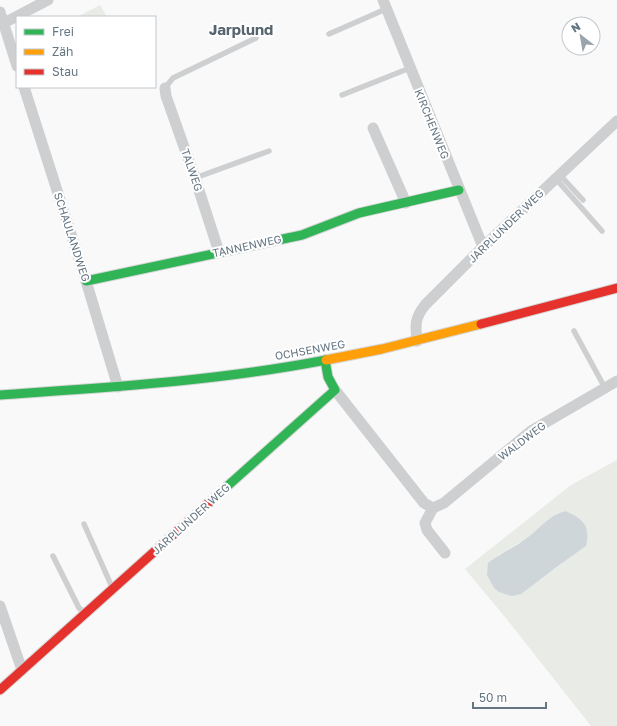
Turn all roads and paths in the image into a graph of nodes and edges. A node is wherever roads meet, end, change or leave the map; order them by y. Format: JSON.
{"nodes":[{"id":1,"x":48,"y":0,"type":"edge"},
{"id":2,"x":384,"y":5,"type":"edge"},
{"id":3,"x":0,"y":12,"type":"edge"},
{"id":4,"x":17,"y":16,"type":"edge"},
{"id":5,"x":16,"y":17,"type":"edge"},
{"id":6,"x":4,"y":23,"type":"junction"},
{"id":7,"x":329,"y":34,"type":"dead end"},
{"id":8,"x":256,"y":38,"type":"dead end"},
{"id":9,"x":16,"y":63,"type":"edge"},
{"id":10,"x":410,"y":68,"type":"junction"},
{"id":11,"x":24,"y":88,"type":"edge"},
{"id":12,"x":165,"y":88,"type":"joint"},
{"id":13,"x":342,"y":95,"type":"dead end"},
{"id":14,"x":617,"y":121,"type":"edge"},
{"id":15,"x":373,"y":128,"type":"dead end"},
{"id":16,"x":269,"y":151,"type":"dead end"},
{"id":17,"x":558,"y":177,"type":"junction"},
{"id":18,"x":195,"y":178,"type":"junction"},
{"id":19,"x":458,"y":190,"type":"junction"},
{"id":20,"x":583,"y":200,"type":"dead end"},
{"id":21,"x":406,"y":203,"type":"junction"},
{"id":22,"x":602,"y":231,"type":"dead end"},
{"id":23,"x":483,"y":248,"type":"junction"},
{"id":24,"x":219,"y":252,"type":"junction"},
{"id":25,"x":86,"y":281,"type":"junction"},
{"id":26,"x":617,"y":288,"type":"edge"},
{"id":27,"x":574,"y":331,"type":"dead end"},
{"id":28,"x":417,"y":340,"type":"junction"},
{"id":29,"x":325,"y":360,"type":"junction"},
{"id":30,"x":617,"y":381,"type":"edge"},
{"id":31,"x":118,"y":387,"type":"junction"},
{"id":32,"x":605,"y":388,"type":"junction"},
{"id":33,"x":335,"y":390,"type":"junction"},
{"id":34,"x":0,"y":395,"type":"edge"},
{"id":35,"x":433,"y":508,"type":"junction"},
{"id":36,"x":84,"y":524,"type":"dead end"},
{"id":37,"x":445,"y":552,"type":"dead end"},
{"id":38,"x":53,"y":556,"type":"dead end"},
{"id":39,"x":113,"y":589,"type":"junction"},
{"id":40,"x":0,"y":606,"type":"edge"},
{"id":41,"x":86,"y":614,"type":"junction"},
{"id":42,"x":22,"y":670,"type":"junction"},
{"id":43,"x":0,"y":690,"type":"edge"}],
"edges":[{"from":1,"to":4,"type":"street"},
{"from":2,"to":7,"type":"lane"},
{"from":2,"to":10,"type":"street","name":"KIRCHENWEG"},
{"from":3,"to":6,"type":"street"},
{"from":5,"to":6,"type":"street"},
{"from":6,"to":9,"type":"street"},
{"from":8,"to":12,"type":"lane"},
{"from":10,"to":13,"type":"lane"},
{"from":10,"to":19,"type":"street","name":"KIRCHENWEG"},
{"from":11,"to":25,"type":"street","name":"SCHAULANDWEG"},
{"from":12,"to":18,"type":"street","name":"TALWEG"},
{"from":14,"to":17,"type":"street","name":"JARPLUNDER WEG"},
{"from":15,"to":21,"type":"street"},
{"from":16,"to":18,"type":"lane"},
{"from":17,"to":20,"type":"lane"},
{"from":17,"to":22,"type":"lane"},
{"from":17,"to":23,"type":"street","name":"JARPLUNDER WEG"},
{"from":18,"to":24,"type":"street","name":"TALWEG"},
{"from":19,"to":21,"type":"street","name":"TANNENWEG"},
{"from":19,"to":23,"type":"street","name":"KIRCHENWEG"},
{"from":21,"to":24,"type":"street","name":"TANNENWEG"},
{"from":23,"to":28,"type":"street","name":"JARPLUNDER WEG"},
{"from":24,"to":25,"type":"street","name":"TANNENWEG"},
{"from":25,"to":31,"type":"street","name":"SCHAULANDWEG"},
{"from":26,"to":28,"type":"street","name":"OCHSENWEG"},
{"from":27,"to":32,"type":"lane"},
{"from":28,"to":29,"type":"street","name":"OCHSENWEG"},
{"from":29,"to":31,"type":"street","name":"OCHSENWEG"},
{"from":29,"to":33,"type":"street"},
{"from":30,"to":32,"type":"street","name":"WALDWEG"},
{"from":31,"to":34,"type":"street","name":"OCHSENWEG"},
{"from":32,"to":35,"type":"street","name":"WALDWEG"},
{"from":33,"to":35,"type":"street"},
{"from":33,"to":39,"type":"street","name":"JARPLUNDER WEG"},
{"from":35,"to":37,"type":"street"},
{"from":36,"to":39,"type":"lane"},
{"from":38,"to":41,"type":"lane"},
{"from":39,"to":41,"type":"street","name":"JARPLUNDER WEG"},
{"from":40,"to":42,"type":"street"},
{"from":41,"to":42,"type":"street","name":"JARPLUNDER WEG"},
{"from":42,"to":43,"type":"street","name":"JARPLUNDER WEG"}]}
